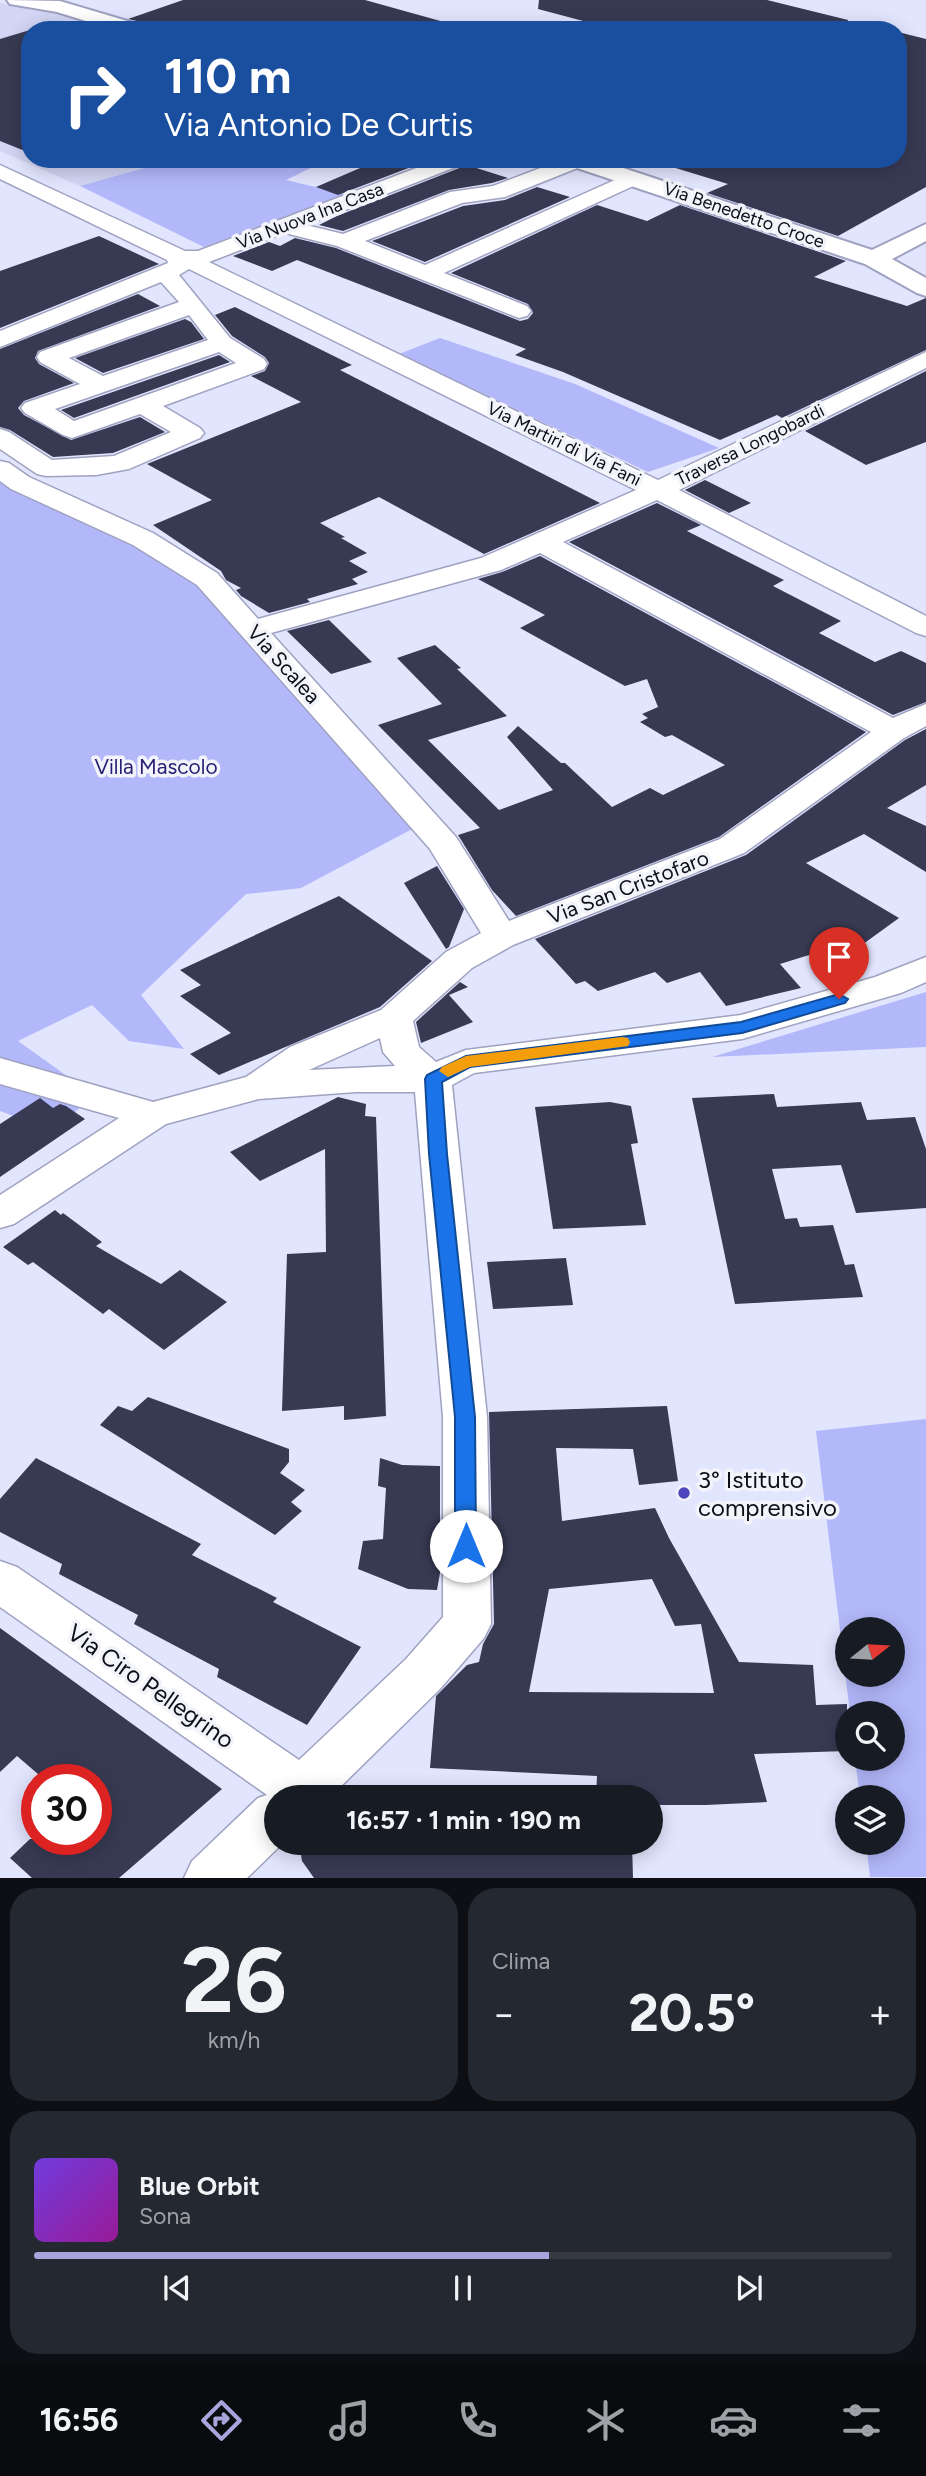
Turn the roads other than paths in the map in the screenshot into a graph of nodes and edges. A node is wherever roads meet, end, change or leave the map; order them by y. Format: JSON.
{"nodes":[{"id":1,"x":18,"y":0,"type":"edge"},
{"id":2,"x":107,"y":21,"type":"edge"},
{"id":3,"x":436,"y":168,"type":"edge"},
{"id":4,"x":556,"y":168,"type":"edge"},
{"id":5,"x":602,"y":168,"type":"edge"},
{"id":6,"x":0,"y":171,"type":"edge"},
{"id":7,"x":635,"y":178,"type":"junction"},
{"id":8,"x":405,"y":180,"type":"junction"},
{"id":9,"x":458,"y":197,"type":"junction"},
{"id":10,"x":284,"y":226,"type":"junction"},
{"id":11,"x":926,"y":231,"type":"edge"},
{"id":12,"x":345,"y":240,"type":"junction"},
{"id":13,"x":874,"y":259,"type":"junction"},
{"id":14,"x":185,"y":264,"type":"junction"},
{"id":15,"x":428,"y":272,"type":"junction"},
{"id":16,"x":926,"y":288,"type":"edge"},
{"id":17,"x":194,"y":305,"type":"junction"},
{"id":18,"x":519,"y":311,"type":"dead end"},
{"id":19,"x":0,"y":340,"type":"edge"},
{"id":20,"x":222,"y":344,"type":"junction"},
{"id":21,"x":926,"y":359,"type":"edge"},
{"id":22,"x":103,"y":386,"type":"junction"},
{"id":23,"x":143,"y":405,"type":"junction"},
{"id":24,"x":34,"y":408,"type":"junction"},
{"id":25,"x":0,"y":418,"type":"edge"},
{"id":26,"x":0,"y":437,"type":"edge"},
{"id":27,"x":0,"y":469,"type":"edge"},
{"id":28,"x":659,"y":490,"type":"junction"},
{"id":29,"x":541,"y":542,"type":"junction"},
{"id":30,"x":926,"y":627,"type":"edge"},
{"id":31,"x":254,"y":629,"type":"junction"},
{"id":32,"x":926,"y":713,"type":"edge"},
{"id":33,"x":893,"y":731,"type":"junction"},
{"id":34,"x":501,"y":937,"type":"junction"},
{"id":35,"x":926,"y":968,"type":"edge"},
{"id":36,"x":394,"y":1018,"type":"junction"},
{"id":37,"x":0,"y":1071,"type":"edge"},
{"id":38,"x":433,"y":1079,"type":"junction"},
{"id":39,"x":259,"y":1086,"type":"junction"},
{"id":40,"x":153,"y":1115,"type":"junction"},
{"id":41,"x":0,"y":1214,"type":"edge"},
{"id":42,"x":0,"y":1581,"type":"edge"},
{"id":43,"x":270,"y":1785,"type":"edge"},
{"id":44,"x":308,"y":1785,"type":"edge"},
{"id":45,"x":264,"y":1827,"type":"edge"},
{"id":46,"x":210,"y":1878,"type":"edge"}],
"edges":[{"from":1,"to":2,"type":"main road"},
{"from":3,"to":8,"type":"street","name":"Via Nuova Ina Casa"},
{"from":4,"to":9,"type":"street"},
{"from":5,"to":7,"type":"main road","name":"Via Benedetto Croce"},
{"from":6,"to":14,"type":"street","name":"Via Martiri di Via Fani"},
{"from":7,"to":13,"type":"main road","name":"Via Benedetto Croce"},
{"from":7,"to":15,"type":"street"},
{"from":8,"to":9,"type":"street"},
{"from":8,"to":10,"type":"street","name":"Via Nuova Ina Casa"},
{"from":9,"to":12,"type":"street"},
{"from":10,"to":12,"type":"street"},
{"from":10,"to":14,"type":"street","name":"Via Nuova Ina Casa"},
{"from":11,"to":13,"type":"main road"},
{"from":12,"to":15,"type":"street"},
{"from":13,"to":16,"type":"main road","name":"Via Benedetto Croce"},
{"from":14,"to":17,"type":"street"},
{"from":14,"to":19,"type":"street","name":"Via Nuova Ina Casa"},
{"from":14,"to":28,"type":"street","name":"Via Martiri di Via Fani"},
{"from":15,"to":18,"type":"street"},
{"from":17,"to":20,"type":"street"},
{"from":17,"to":22,"type":"street"},
{"from":20,"to":22,"type":"street"},
{"from":20,"to":23,"type":"street"},
{"from":21,"to":28,"type":"street","name":"Traversa Longobardi"},
{"from":22,"to":24,"type":"street"},
{"from":23,"to":24,"type":"street"},
{"from":23,"to":26,"type":"street"},
{"from":24,"to":25,"type":"street"},
{"from":27,"to":31,"type":"street","name":"Via Scalea"},
{"from":28,"to":29,"type":"street","name":"Traversa Longobardi"},
{"from":28,"to":30,"type":"street","name":"Via Martiri di Via Fani"},
{"from":29,"to":31,"type":"street","name":"Traversa Longobardi"},
{"from":29,"to":33,"type":"street"},
{"from":31,"to":34,"type":"street","name":"Via Scalea"},
{"from":32,"to":33,"type":"street","name":"Via San Cristofaro"},
{"from":33,"to":34,"type":"street","name":"Via San Cristofaro"},
{"from":34,"to":36,"type":"street","name":"Via San Cristofaro"},
{"from":35,"to":38,"type":"street"},
{"from":36,"to":38,"type":"street"},
{"from":36,"to":39,"type":"street","name":"Via San Cristofaro"},
{"from":37,"to":40,"type":"street"},
{"from":38,"to":39,"type":"street"},
{"from":38,"to":44,"type":"street"},
{"from":39,"to":40,"type":"street"},
{"from":40,"to":41,"type":"street"},
{"from":42,"to":43,"type":"street","name":"Via Ciro Pellegrino"},
{"from":45,"to":46,"type":"street"}]}
